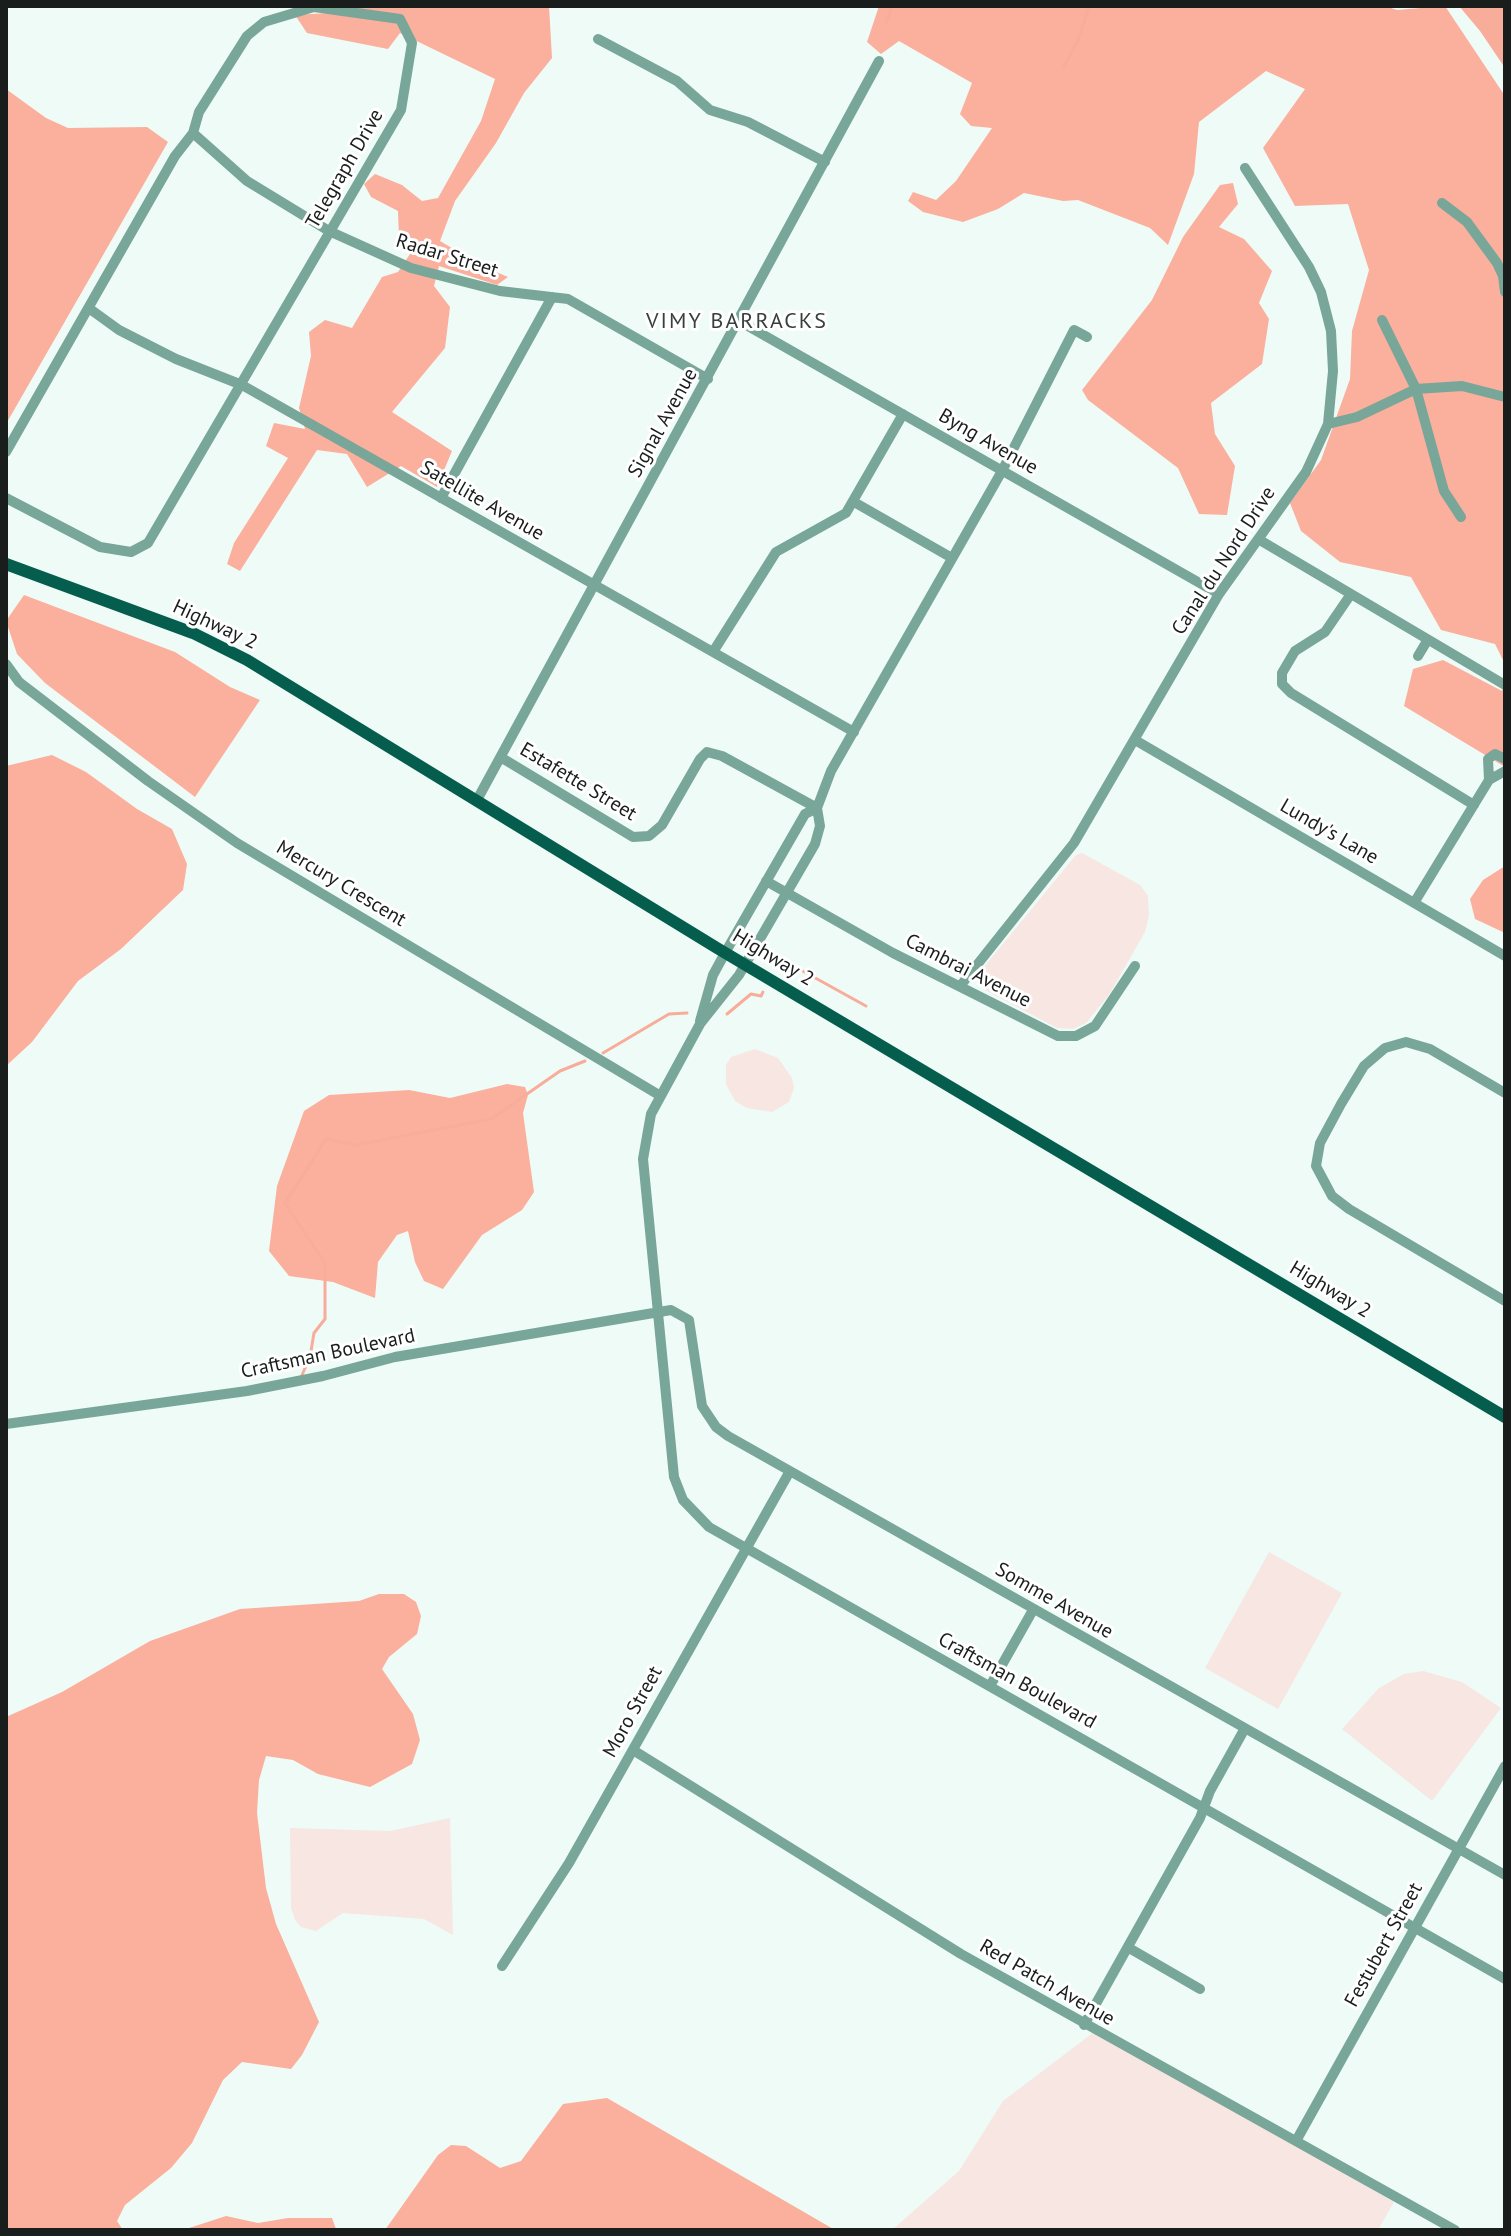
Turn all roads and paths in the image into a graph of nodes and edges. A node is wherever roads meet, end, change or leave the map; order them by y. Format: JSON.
{"nodes":[{"id":1,"x":598,"y":39,"type":"dead end"},
{"id":2,"x":879,"y":61,"type":"dead end"},
{"id":3,"x":193,"y":133,"type":"junction"},
{"id":4,"x":825,"y":162,"type":"junction"},
{"id":5,"x":1245,"y":168,"type":"dead end"},
{"id":6,"x":1442,"y":203,"type":"dead end"},
{"id":7,"x":329,"y":231,"type":"junction"},
{"id":8,"x":1505,"y":292,"type":"edge"},
{"id":9,"x":552,"y":297,"type":"junction"},
{"id":10,"x":90,"y":309,"type":"junction"},
{"id":11,"x":1382,"y":320,"type":"dead end"},
{"id":12,"x":739,"y":321,"type":"junction"},
{"id":13,"x":1087,"y":337,"type":"dead end"},
{"id":14,"x":708,"y":379,"type":"junction"},
{"id":15,"x":242,"y":385,"type":"junction"},
{"id":16,"x":1416,"y":389,"type":"junction"},
{"id":17,"x":1505,"y":397,"type":"edge"},
{"id":18,"x":903,"y":414,"type":"junction"},
{"id":19,"x":1328,"y":424,"type":"junction"},
{"id":20,"x":6,"y":452,"type":"edge"},
{"id":21,"x":1002,"y":471,"type":"junction"},
{"id":22,"x":6,"y":498,"type":"edge"},
{"id":23,"x":441,"y":498,"type":"junction"},
{"id":24,"x":854,"y":502,"type":"junction"},
{"id":25,"x":1461,"y":517,"type":"dead end"},
{"id":26,"x":1258,"y":539,"type":"junction"},
{"id":27,"x":952,"y":558,"type":"junction"},
{"id":28,"x":6,"y":564,"type":"edge"},
{"id":29,"x":596,"y":586,"type":"junction"},
{"id":30,"x":1219,"y":594,"type":"junction"},
{"id":31,"x":1351,"y":594,"type":"junction"},
{"id":32,"x":1427,"y":641,"type":"junction"},
{"id":33,"x":713,"y":652,"type":"junction"},
{"id":34,"x":1418,"y":656,"type":"dead end"},
{"id":35,"x":6,"y":664,"type":"edge"},
{"id":36,"x":6,"y":679,"type":"edge"},
{"id":37,"x":19,"y":682,"type":"junction"},
{"id":38,"x":1505,"y":685,"type":"edge"},
{"id":39,"x":854,"y":732,"type":"junction"},
{"id":40,"x":1135,"y":740,"type":"junction"},
{"id":41,"x":502,"y":758,"type":"junction"},
{"id":42,"x":1505,"y":759,"type":"edge"},
{"id":43,"x":1505,"y":771,"type":"edge"},
{"id":44,"x":1489,"y":780,"type":"junction"},
{"id":45,"x":477,"y":800,"type":"junction"},
{"id":46,"x":1474,"y":805,"type":"junction"},
{"id":47,"x":817,"y":808,"type":"junction"},
{"id":48,"x":766,"y":881,"type":"junction"},
{"id":49,"x":787,"y":893,"type":"junction"},
{"id":50,"x":1414,"y":903,"type":"junction"},
{"id":51,"x":725,"y":953,"type":"junction"},
{"id":52,"x":1505,"y":956,"type":"edge"},
{"id":53,"x":745,"y":964,"type":"junction"},
{"id":54,"x":1135,"y":966,"type":"dead end"},
{"id":55,"x":961,"y":985,"type":"junction"},
{"id":56,"x":700,"y":1024,"type":"junction"},
{"id":57,"x":1505,"y":1093,"type":"edge"},
{"id":58,"x":659,"y":1095,"type":"junction"},
{"id":59,"x":1505,"y":1301,"type":"edge"},
{"id":60,"x":657,"y":1312,"type":"junction"},
{"id":61,"x":1505,"y":1417,"type":"edge"},
{"id":62,"x":6,"y":1424,"type":"edge"},
{"id":63,"x":790,"y":1471,"type":"junction"},
{"id":64,"x":745,"y":1548,"type":"junction"},
{"id":65,"x":1033,"y":1610,"type":"junction"},
{"id":66,"x":990,"y":1686,"type":"junction"},
{"id":67,"x":1244,"y":1730,"type":"junction"},
{"id":68,"x":633,"y":1750,"type":"junction"},
{"id":69,"x":1505,"y":1766,"type":"edge"},
{"id":70,"x":1204,"y":1807,"type":"junction"},
{"id":71,"x":1458,"y":1849,"type":"junction"},
{"id":72,"x":1505,"y":1875,"type":"edge"},
{"id":73,"x":1415,"y":1927,"type":"junction"},
{"id":74,"x":1129,"y":1948,"type":"junction"},
{"id":75,"x":502,"y":1966,"type":"dead end"},
{"id":76,"x":1505,"y":1979,"type":"edge"},
{"id":77,"x":1200,"y":1989,"type":"dead end"},
{"id":78,"x":1084,"y":2025,"type":"junction"},
{"id":79,"x":1296,"y":2141,"type":"junction"},
{"id":80,"x":1455,"y":2230,"type":"edge"}],
"edges":[{"from":1,"to":4,"type":"street"},
{"from":2,"to":4,"type":"street","name":"Signal Avenue"},
{"from":3,"to":7,"type":"street","name":"Radar Street"},
{"from":3,"to":7,"type":"street","name":"Telegraph Drive"},
{"from":3,"to":10,"type":"street","name":"Telegraph Drive"},
{"from":4,"to":12,"type":"street","name":"Signal Avenue"},
{"from":5,"to":19,"type":"street","name":"Canal du Nord Drive"},
{"from":6,"to":8,"type":"street"},
{"from":7,"to":9,"type":"street","name":"Radar Street"},
{"from":7,"to":15,"type":"street","name":"Telegraph Drive"},
{"from":9,"to":14,"type":"street","name":"Radar Street"},
{"from":9,"to":23,"type":"street"},
{"from":10,"to":15,"type":"street","name":"Satellite Avenue"},
{"from":10,"to":20,"type":"street","name":"Telegraph Drive"},
{"from":11,"to":16,"type":"street"},
{"from":12,"to":14,"type":"street","name":"Signal Avenue"},
{"from":12,"to":18,"type":"street","name":"Byng Avenue"},
{"from":13,"to":21,"type":"street"},
{"from":14,"to":29,"type":"street","name":"Signal Avenue"},
{"from":15,"to":22,"type":"street","name":"Telegraph Drive"},
{"from":15,"to":23,"type":"street","name":"Satellite Avenue"},
{"from":16,"to":17,"type":"street"},
{"from":16,"to":19,"type":"street"},
{"from":16,"to":25,"type":"street"},
{"from":18,"to":21,"type":"street","name":"Byng Avenue"},
{"from":18,"to":24,"type":"street"},
{"from":19,"to":26,"type":"street","name":"Canal du Nord Drive"},
{"from":21,"to":27,"type":"street"},
{"from":21,"to":30,"type":"street","name":"Byng Avenue"},
{"from":23,"to":29,"type":"street","name":"Satellite Avenue"},
{"from":24,"to":27,"type":"street"},
{"from":24,"to":33,"type":"street"},
{"from":26,"to":30,"type":"street","name":"Canal du Nord Drive"},
{"from":26,"to":31,"type":"street"},
{"from":27,"to":39,"type":"street"},
{"from":28,"to":45,"type":"main road","name":"Highway 2"},
{"from":29,"to":33,"type":"street","name":"Satellite Avenue"},
{"from":29,"to":41,"type":"street","name":"Signal Avenue"},
{"from":30,"to":40,"type":"street","name":"Canal du Nord Drive"},
{"from":31,"to":32,"type":"street"},
{"from":31,"to":46,"type":"street"},
{"from":32,"to":34,"type":"street"},
{"from":32,"to":38,"type":"street"},
{"from":33,"to":39,"type":"street","name":"Satellite Avenue"},
{"from":35,"to":37,"type":"street","name":"Mercury Crescent"},
{"from":36,"to":37,"type":"street","name":"Mercury Crescent"},
{"from":37,"to":58,"type":"street","name":"Mercury Crescent"},
{"from":39,"to":47,"type":"street"},
{"from":40,"to":50,"type":"street","name":"Lundy's Lane"},
{"from":40,"to":55,"type":"street","name":"Canal du Nord Drive"},
{"from":41,"to":45,"type":"street","name":"Signal Avenue"},
{"from":41,"to":47,"type":"street","name":"Estafette Street"},
{"from":42,"to":44,"type":"street"},
{"from":43,"to":44,"type":"street"},
{"from":44,"to":46,"type":"street"},
{"from":45,"to":51,"type":"main road","name":"Highway 2"},
{"from":46,"to":50,"type":"street"},
{"from":47,"to":48,"type":"street","name":"Craftsman Boulevard"},
{"from":47,"to":49,"type":"street","name":"Craftsman Boulevard"},
{"from":48,"to":49,"type":"street","name":"Cambrai Avenue"},
{"from":48,"to":51,"type":"street","name":"Craftsman Boulevard"},
{"from":49,"to":53,"type":"street","name":"Craftsman Boulevard"},
{"from":49,"to":55,"type":"street","name":"Cambrai Avenue"},
{"from":50,"to":52,"type":"street","name":"Lundy's Lane"},
{"from":51,"to":53,"type":"main road","name":"Highway 2"},
{"from":51,"to":56,"type":"street","name":"Craftsman Boulevard"},
{"from":53,"to":56,"type":"street","name":"Craftsman Boulevard"},
{"from":53,"to":61,"type":"main road","name":"Highway 2"},
{"from":54,"to":55,"type":"street","name":"Cambrai Avenue"},
{"from":56,"to":58,"type":"street","name":"Craftsman Boulevard"},
{"from":57,"to":59,"type":"street"},
{"from":58,"to":60,"type":"street","name":"Craftsman Boulevard"},
{"from":60,"to":62,"type":"street","name":"Craftsman Boulevard"},
{"from":60,"to":63,"type":"street","name":"Somme Avenue"},
{"from":60,"to":64,"type":"street","name":"Craftsman Boulevard"},
{"from":63,"to":64,"type":"street","name":"Moro Street"},
{"from":63,"to":65,"type":"street","name":"Somme Avenue"},
{"from":64,"to":66,"type":"street","name":"Craftsman Boulevard"},
{"from":64,"to":68,"type":"street","name":"Moro Street"},
{"from":65,"to":66,"type":"street"},
{"from":65,"to":67,"type":"street","name":"Somme Avenue"},
{"from":66,"to":70,"type":"street","name":"Craftsman Boulevard"},
{"from":67,"to":70,"type":"street"},
{"from":67,"to":71,"type":"street","name":"Somme Avenue"},
{"from":68,"to":75,"type":"street","name":"Moro Street"},
{"from":68,"to":78,"type":"street","name":"Red Patch Avenue"},
{"from":69,"to":71,"type":"street","name":"Festubert Street"},
{"from":70,"to":73,"type":"street","name":"Craftsman Boulevard"},
{"from":70,"to":74,"type":"street"},
{"from":71,"to":72,"type":"street","name":"Somme Avenue"},
{"from":71,"to":73,"type":"street","name":"Festubert Street"},
{"from":73,"to":76,"type":"street","name":"Craftsman Boulevard"},
{"from":73,"to":79,"type":"street","name":"Festubert Street"},
{"from":74,"to":77,"type":"street"},
{"from":74,"to":78,"type":"street"},
{"from":78,"to":79,"type":"street","name":"Red Patch Avenue"},
{"from":79,"to":80,"type":"street","name":"Red Patch Avenue"}]}
